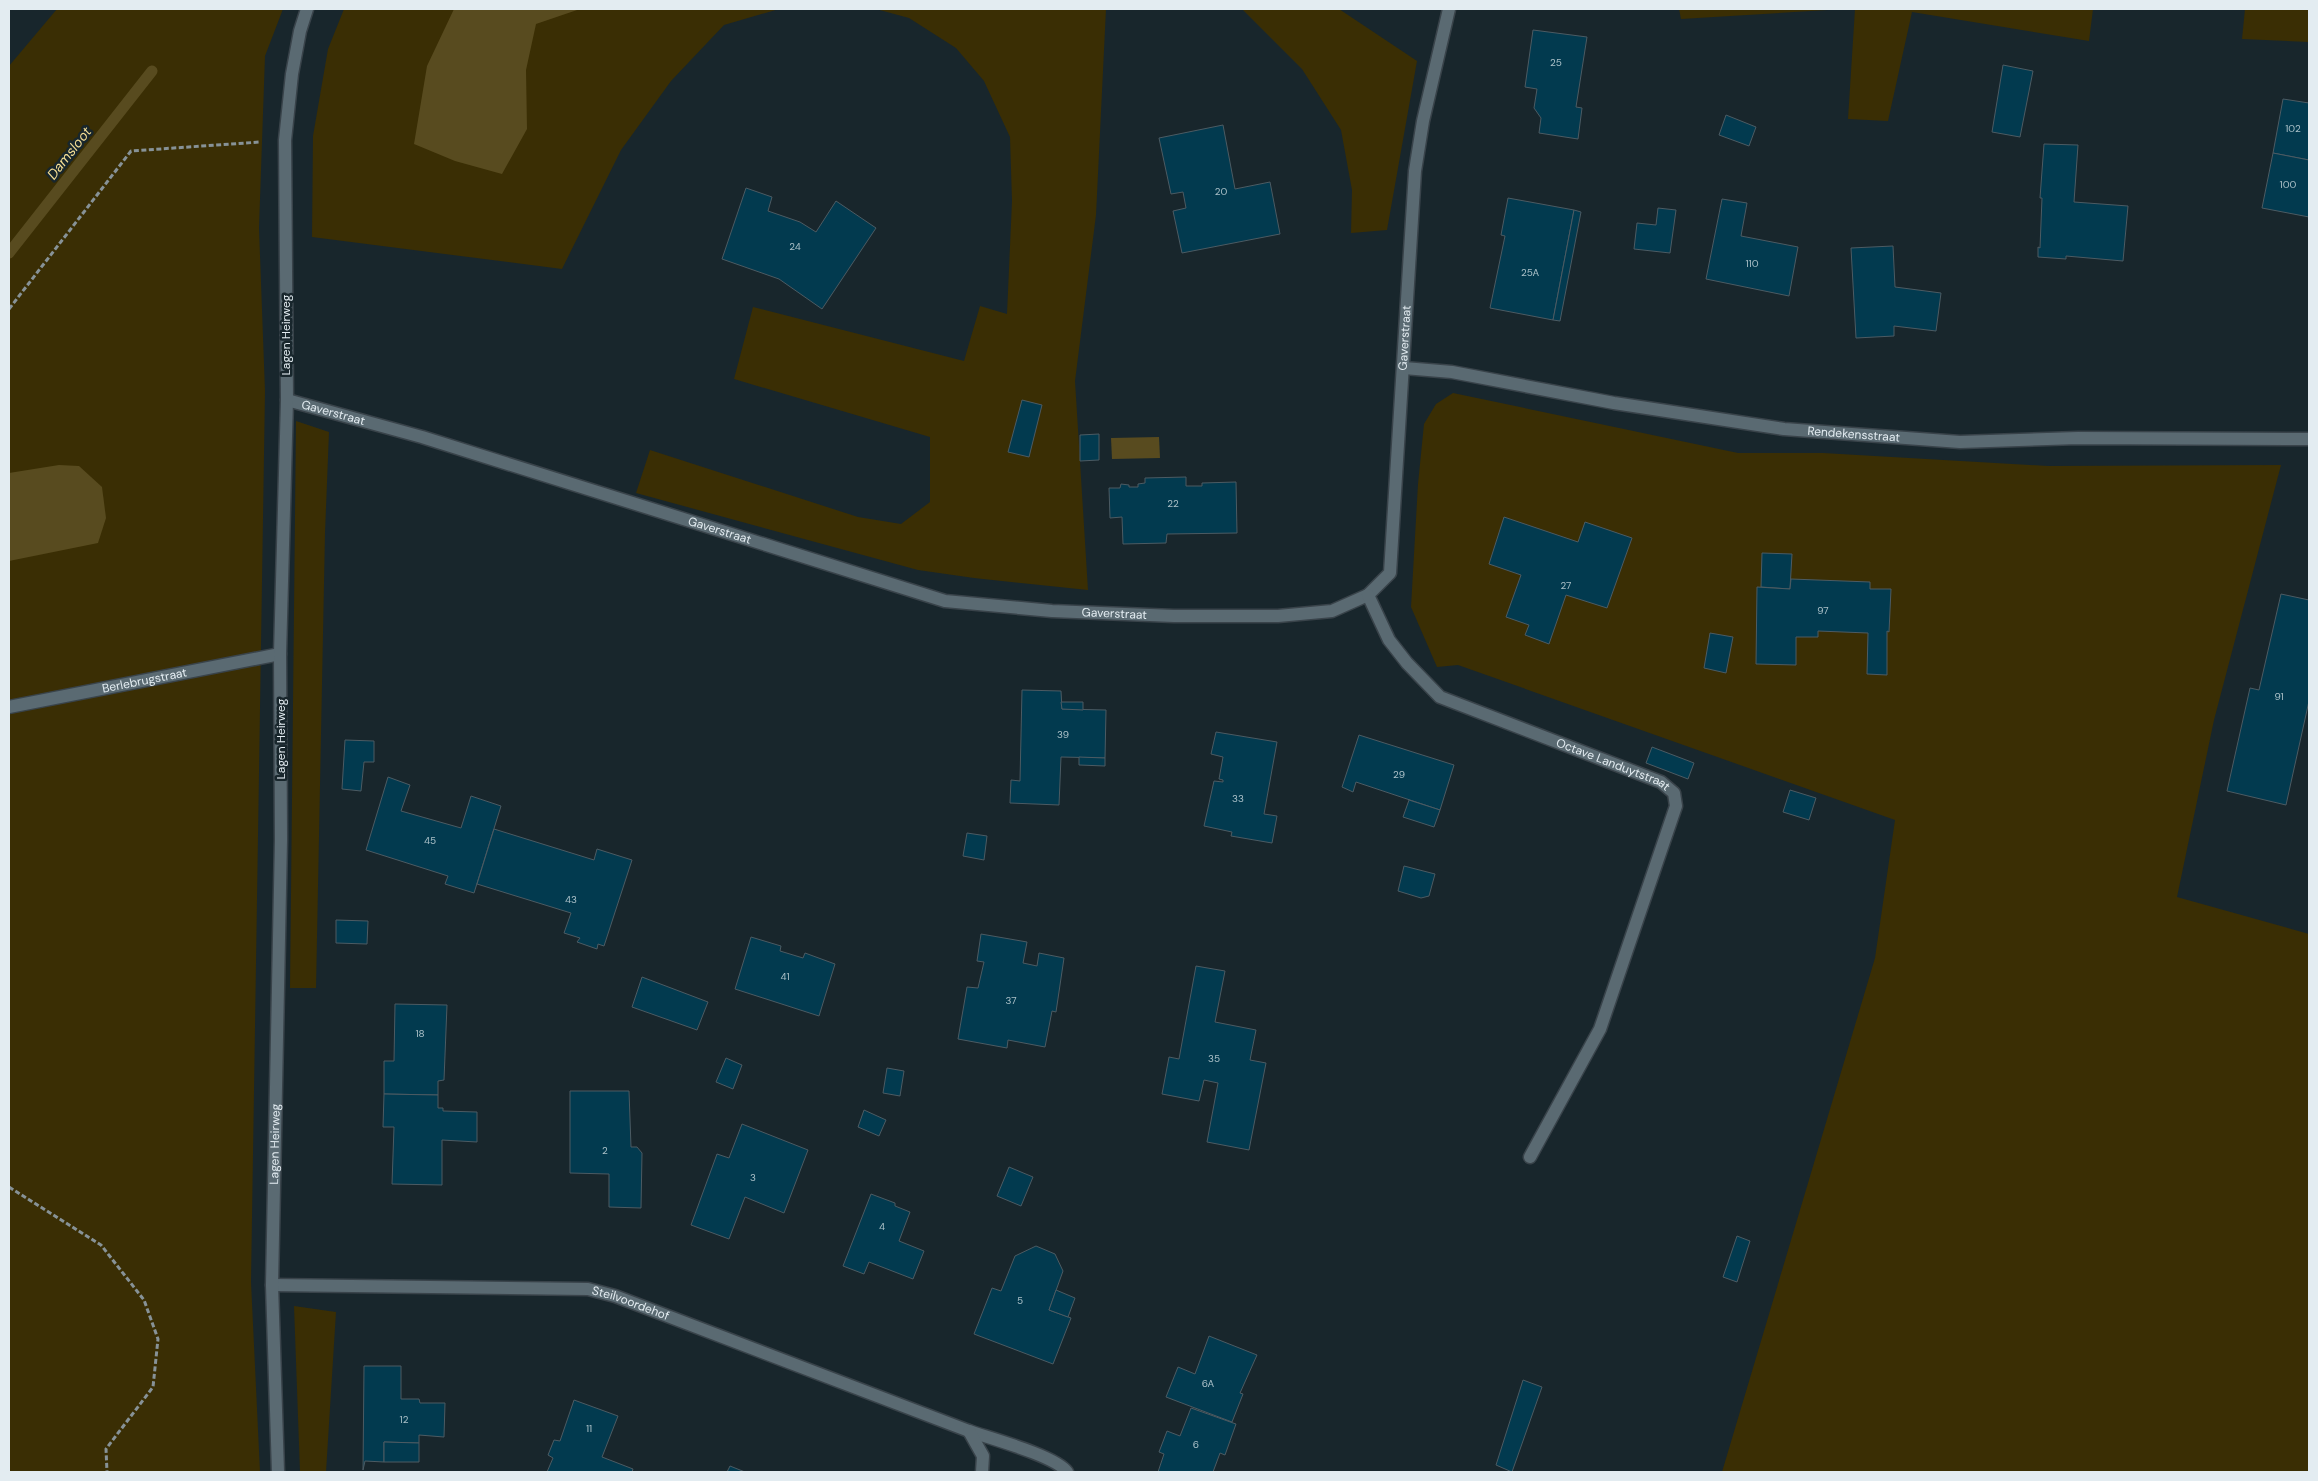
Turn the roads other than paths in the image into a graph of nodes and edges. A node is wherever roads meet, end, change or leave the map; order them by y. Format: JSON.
{"nodes":[{"id":1,"x":307,"y":9,"type":"edge"},
{"id":2,"x":1449,"y":9,"type":"edge"},
{"id":3,"x":1404,"y":368,"type":"junction"},
{"id":4,"x":286,"y":400,"type":"junction"},
{"id":5,"x":2309,"y":439,"type":"edge"},
{"id":6,"x":1368,"y":595,"type":"junction"},
{"id":7,"x":280,"y":654,"type":"junction"},
{"id":8,"x":9,"y":707,"type":"edge"},
{"id":9,"x":1530,"y":1157,"type":"dead end"},
{"id":10,"x":272,"y":1285,"type":"junction"},
{"id":11,"x":969,"y":1431,"type":"junction"},
{"id":12,"x":278,"y":1472,"type":"edge"},
{"id":13,"x":982,"y":1472,"type":"edge"},
{"id":14,"x":1067,"y":1472,"type":"edge"}],
"edges":[{"from":1,"to":4,"type":"street","name":"Lagen Heirweg"},
{"from":2,"to":3,"type":"street","name":"Gaverstraat"},
{"from":3,"to":5,"type":"street","name":"Rendekensstraat"},
{"from":3,"to":6,"type":"street","name":"Gaverstraat"},
{"from":4,"to":6,"type":"street","name":"Gaverstraat"},
{"from":4,"to":7,"type":"street","name":"Lagen Heirweg"},
{"from":6,"to":9,"type":"street","name":"Octave Landuytstraat"},
{"from":7,"to":8,"type":"street","name":"Berlebrugstraat"},
{"from":7,"to":10,"type":"street","name":"Lagen Heirweg"},
{"from":10,"to":11,"type":"street","name":"Steilvoordehof"},
{"from":10,"to":12,"type":"street","name":"Lagen Heirweg"},
{"from":11,"to":13,"type":"street"},
{"from":11,"to":14,"type":"street","name":"Steilvoordehof"}]}
